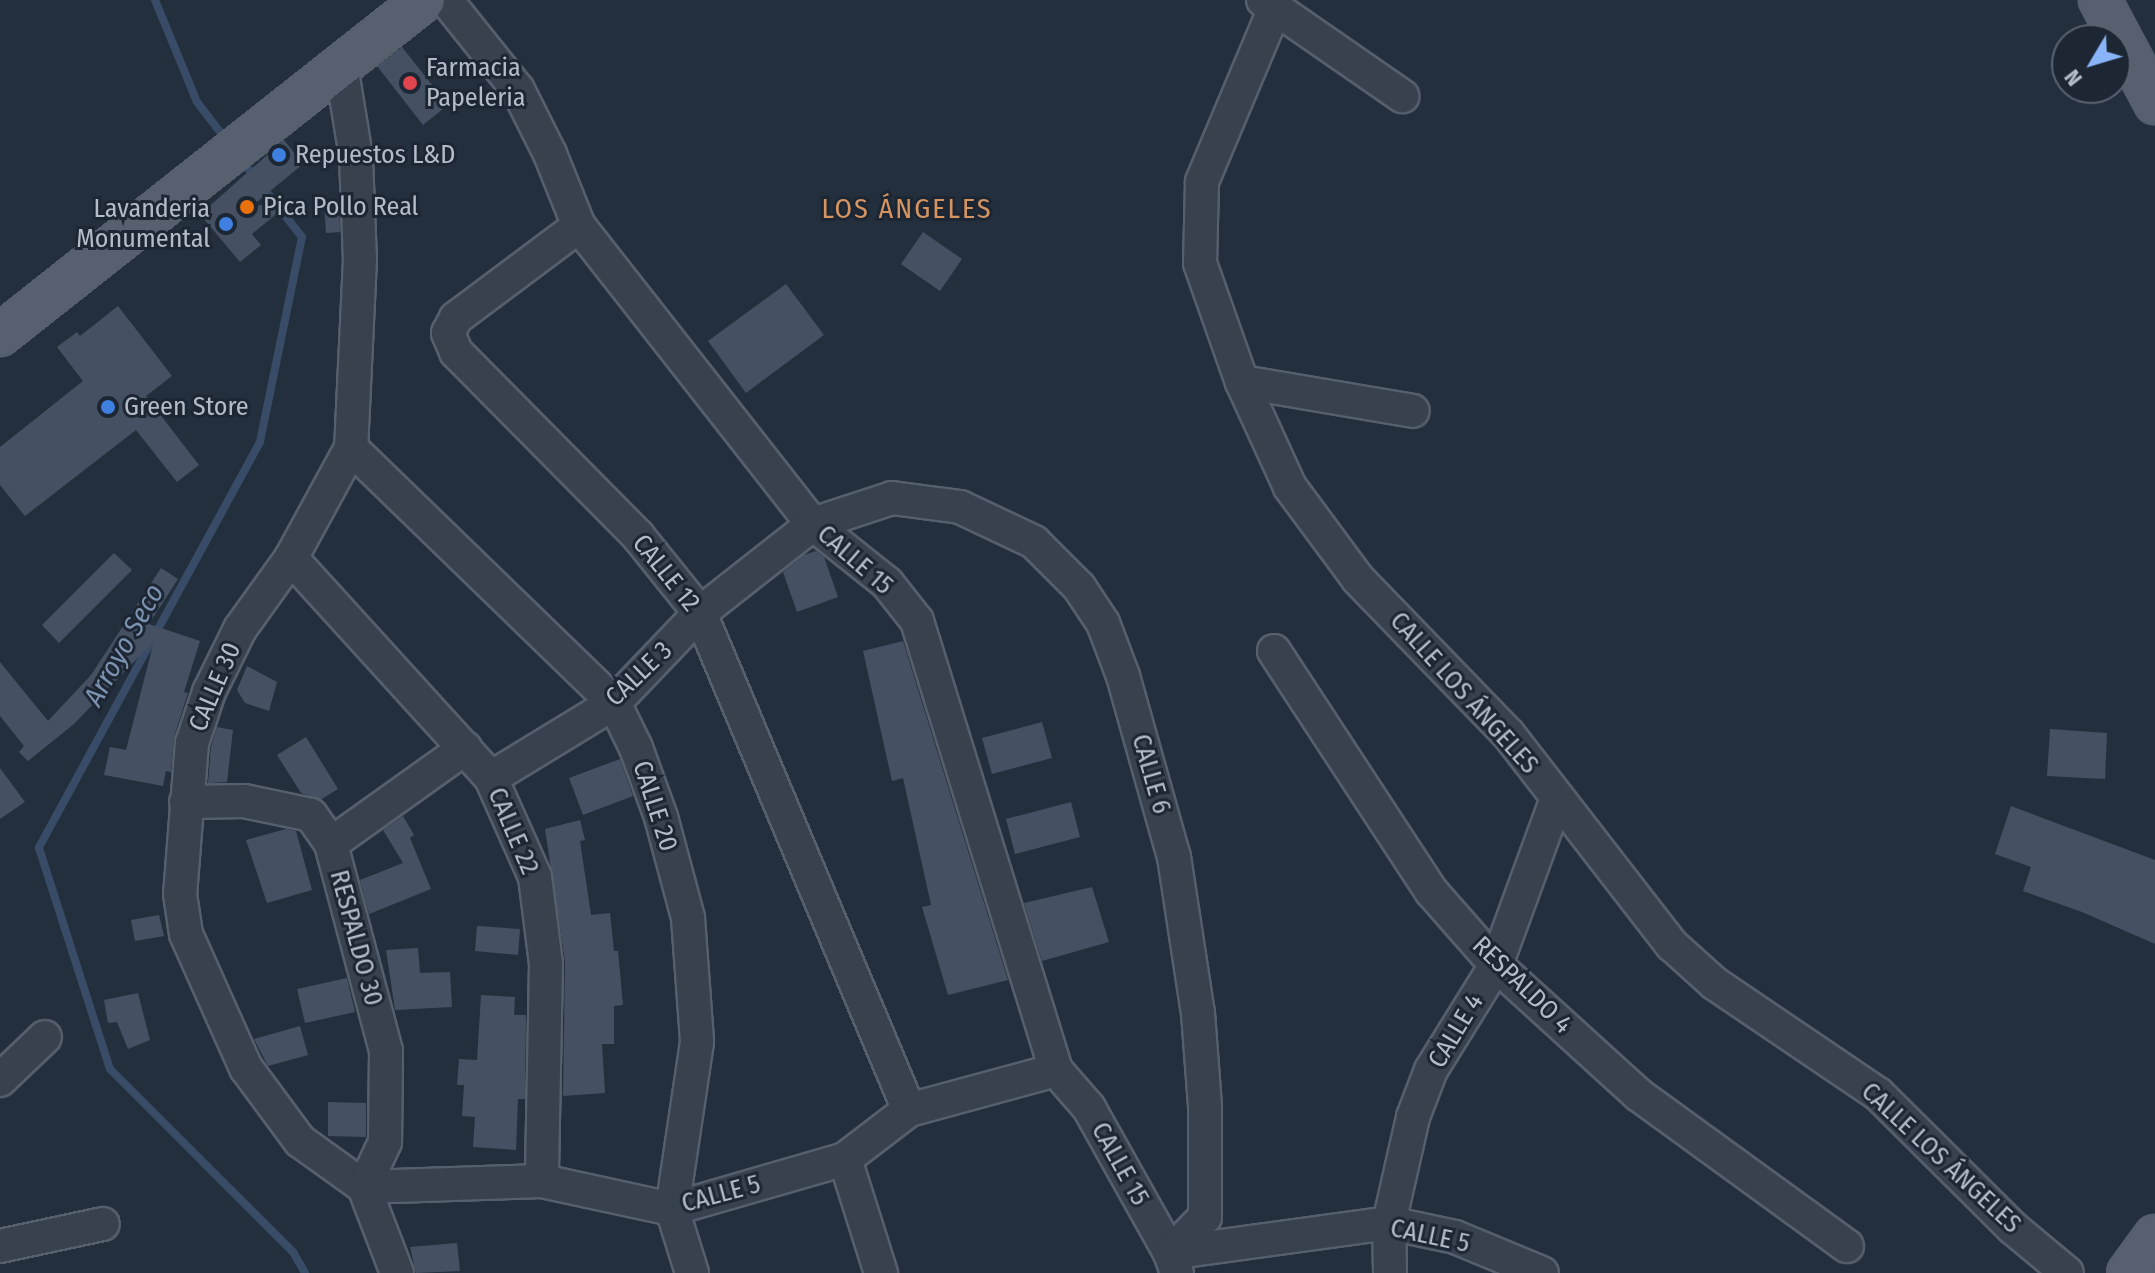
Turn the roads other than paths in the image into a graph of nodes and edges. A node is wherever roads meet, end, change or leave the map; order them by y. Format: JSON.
{"nodes":[{"id":1,"x":424,"y":0,"type":"edge"},
{"id":2,"x":446,"y":0,"type":"edge"},
{"id":3,"x":2100,"y":0,"type":"edge"},
{"id":4,"x":1269,"y":4,"type":"edge"},
{"id":5,"x":341,"y":65,"type":"junction"},
{"id":6,"x":1402,"y":96,"type":"dead end"},
{"id":7,"x":2155,"y":103,"type":"edge"},
{"id":8,"x":579,"y":226,"type":"junction"},
{"id":9,"x":0,"y":335,"type":"edge"},
{"id":10,"x":1242,"y":382,"type":"junction"},
{"id":11,"x":1413,"y":411,"type":"dead end"},
{"id":12,"x":351,"y":448,"type":"junction"},
{"id":13,"x":813,"y":524,"type":"junction"},
{"id":14,"x":291,"y":558,"type":"junction"},
{"id":15,"x":700,"y":613,"type":"junction"},
{"id":16,"x":1274,"y":651,"type":"dead end"},
{"id":17,"x":614,"y":703,"type":"junction"},
{"id":18,"x":465,"y":748,"type":"junction"},
{"id":19,"x":491,"y":778,"type":"junction"},
{"id":20,"x":1557,"y":798,"type":"junction"},
{"id":21,"x":186,"y":802,"type":"junction"},
{"id":22,"x":331,"y":844,"type":"junction"},
{"id":23,"x":1496,"y":965,"type":"junction"},
{"id":24,"x":45,"y":1037,"type":"dead end"},
{"id":25,"x":1056,"y":1070,"type":"junction"},
{"id":26,"x":0,"y":1080,"type":"edge"},
{"id":27,"x":909,"y":1110,"type":"junction"},
{"id":28,"x":845,"y":1159,"type":"junction"},
{"id":29,"x":542,"y":1181,"type":"junction"},
{"id":30,"x":364,"y":1187,"type":"junction"},
{"id":31,"x":672,"y":1209,"type":"junction"},
{"id":32,"x":1389,"y":1223,"type":"junction"},
{"id":33,"x":103,"y":1224,"type":"dead end"},
{"id":34,"x":2155,"y":1236,"type":"edge"},
{"id":35,"x":0,"y":1246,"type":"edge"},
{"id":36,"x":1847,"y":1246,"type":"dead end"},
{"id":37,"x":1174,"y":1263,"type":"edge"},
{"id":38,"x":397,"y":1273,"type":"edge"},
{"id":39,"x":692,"y":1273,"type":"edge"},
{"id":40,"x":881,"y":1273,"type":"edge"},
{"id":41,"x":1390,"y":1273,"type":"edge"},
{"id":42,"x":1542,"y":1273,"type":"edge"},
{"id":43,"x":2067,"y":1273,"type":"edge"},
{"id":44,"x":2128,"y":1273,"type":"edge"}],
"edges":[{"from":1,"to":5,"type":"main road"},
{"from":2,"to":8,"type":"street","name":"CALLE 15"},
{"from":3,"to":7,"type":"main road"},
{"from":4,"to":6,"type":"street"},
{"from":4,"to":10,"type":"street","name":"CALLE LOS ÁNGELES"},
{"from":5,"to":9,"type":"main road"},
{"from":5,"to":12,"type":"street","name":"CALLE 30"},
{"from":8,"to":13,"type":"street","name":"CALLE 15"},
{"from":8,"to":15,"type":"street","name":"CALLE 12"},
{"from":10,"to":11,"type":"street"},
{"from":10,"to":20,"type":"street","name":"CALLE LOS ÁNGELES"},
{"from":12,"to":14,"type":"street","name":"CALLE 30"},
{"from":12,"to":17,"type":"street","name":"CALLE 20"},
{"from":13,"to":15,"type":"street","name":"CALLE 3"},
{"from":13,"to":25,"type":"street","name":"CALLE 15"},
{"from":13,"to":37,"type":"street","name":"CALLE 6"},
{"from":14,"to":18,"type":"street","name":"CALLE 22"},
{"from":14,"to":21,"type":"street","name":"CALLE 30"},
{"from":15,"to":17,"type":"street","name":"CALLE 3"},
{"from":15,"to":27,"type":"street","name":"CALLE 12"},
{"from":16,"to":23,"type":"street","name":"RESPALDO 4"},
{"from":17,"to":19,"type":"street","name":"CALLE 3"},
{"from":17,"to":31,"type":"street","name":"CALLE 20"},
{"from":18,"to":19,"type":"street","name":"CALLE 22"},
{"from":18,"to":22,"type":"street"},
{"from":19,"to":29,"type":"street","name":"CALLE 22"},
{"from":20,"to":23,"type":"street","name":"CALLE 4"},
{"from":20,"to":43,"type":"street","name":"CALLE LOS ÁNGELES"},
{"from":21,"to":22,"type":"street","name":"RESPALDO 30"},
{"from":21,"to":30,"type":"street","name":"CALLE 30"},
{"from":22,"to":30,"type":"street","name":"RESPALDO 30"},
{"from":23,"to":32,"type":"street","name":"CALLE 4"},
{"from":23,"to":36,"type":"street","name":"RESPALDO 4"},
{"from":24,"to":26,"type":"street"},
{"from":25,"to":27,"type":"street","name":"CALLE 5"},
{"from":25,"to":37,"type":"street","name":"CALLE 15"},
{"from":27,"to":28,"type":"street","name":"CALLE 5"},
{"from":28,"to":31,"type":"street","name":"CALLE 5"},
{"from":28,"to":40,"type":"street"},
{"from":29,"to":30,"type":"street","name":"CALLE 5"},
{"from":29,"to":31,"type":"street","name":"CALLE 5"},
{"from":30,"to":38,"type":"street"},
{"from":31,"to":39,"type":"street","name":"CALLE 20"},
{"from":32,"to":37,"type":"street","name":"CALLE 5"},
{"from":32,"to":41,"type":"street","name":"CALLE 4"},
{"from":32,"to":42,"type":"street","name":"CALLE 5"},
{"from":33,"to":35,"type":"street"},
{"from":34,"to":44,"type":"main road"}]}
